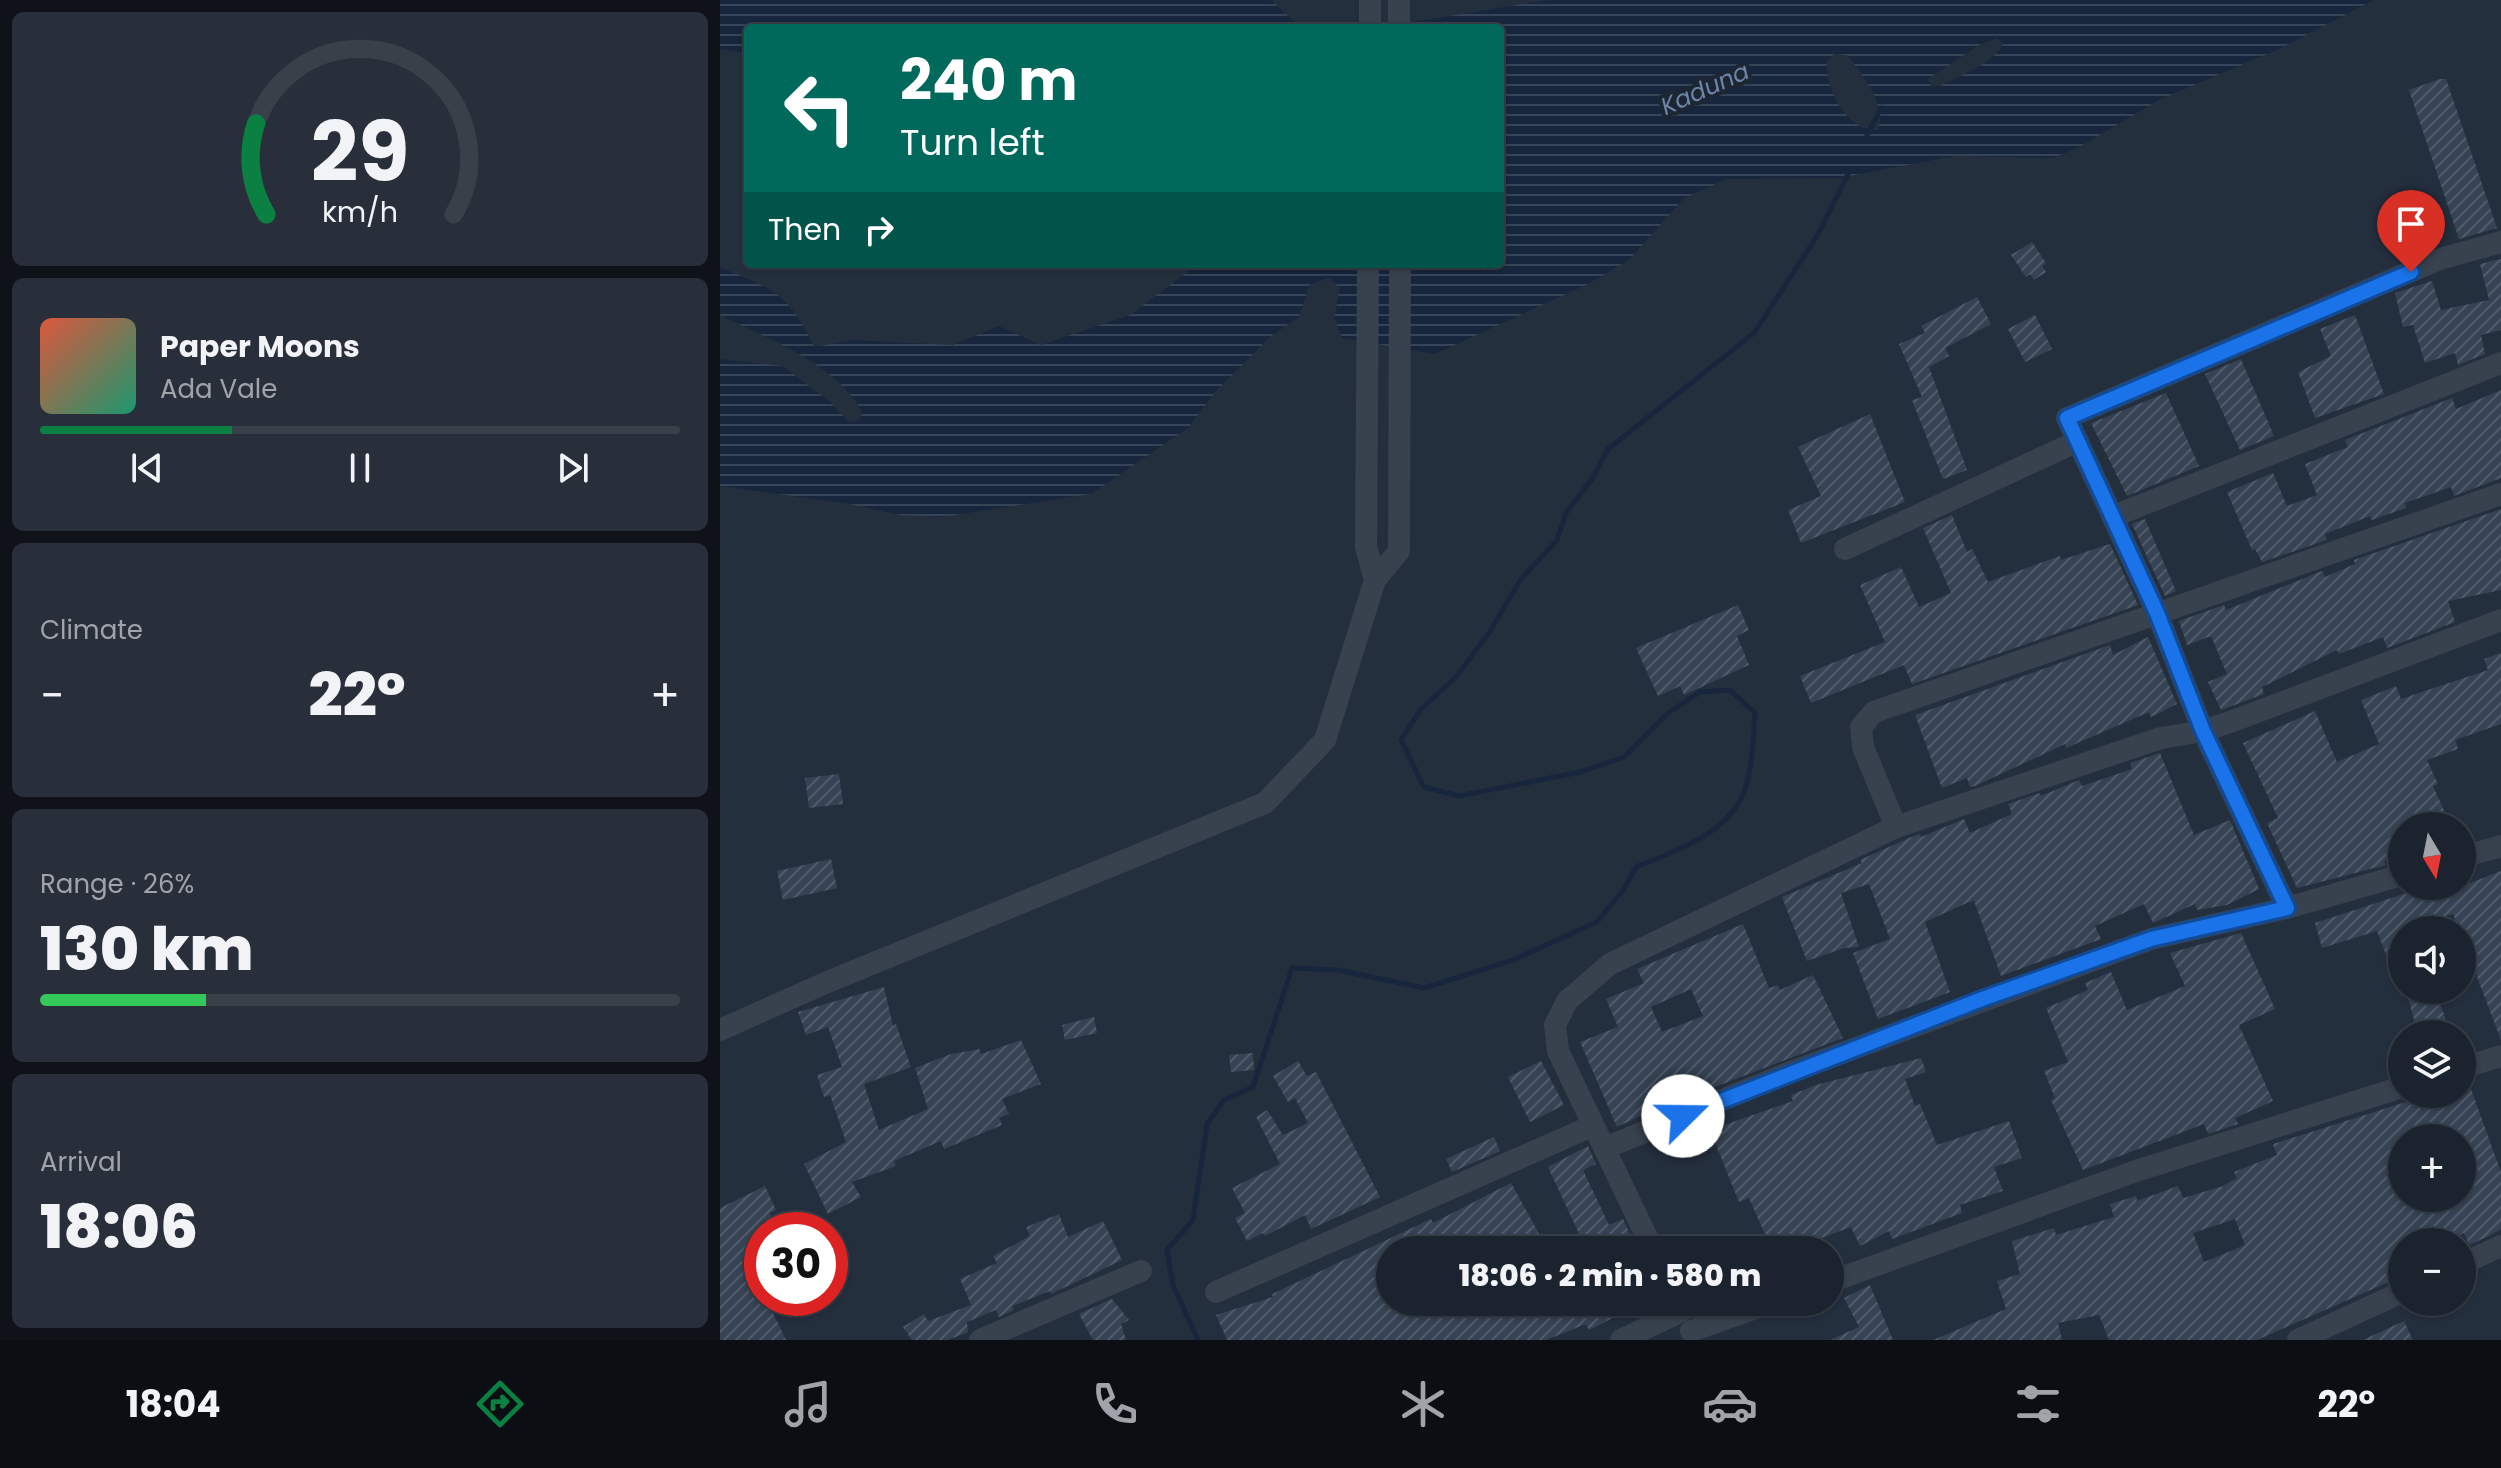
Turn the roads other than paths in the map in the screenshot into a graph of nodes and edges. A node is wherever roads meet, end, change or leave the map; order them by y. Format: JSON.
{"nodes":[{"id":1,"x":1370,"y":0,"type":"edge"},
{"id":2,"x":1399,"y":0,"type":"edge"},
{"id":3,"x":1370,"y":24,"type":"edge"},
{"id":4,"x":1399,"y":24,"type":"edge"},
{"id":5,"x":2501,"y":242,"type":"edge"},
{"id":6,"x":1368,"y":268,"type":"edge"},
{"id":7,"x":1400,"y":268,"type":"edge"},
{"id":8,"x":2501,"y":363,"type":"edge"},
{"id":9,"x":2078,"y":441,"type":"junction"},
{"id":10,"x":2501,"y":494,"type":"edge"},
{"id":11,"x":2114,"y":516,"type":"junction"},
{"id":12,"x":1845,"y":549,"type":"dead end"},
{"id":13,"x":1375,"y":580,"type":"junction"},
{"id":14,"x":2157,"y":613,"type":"junction"},
{"id":15,"x":2501,"y":620,"type":"edge"},
{"id":16,"x":2203,"y":731,"type":"junction"},
{"id":17,"x":1896,"y":827,"type":"junction"},
{"id":18,"x":2501,"y":846,"type":"edge"},
{"id":19,"x":2476,"y":853,"type":"edge"},
{"id":20,"x":2388,"y":879,"type":"edge"},
{"id":21,"x":2287,"y":908,"type":"junction"},
{"id":22,"x":720,"y":1030,"type":"edge"},
{"id":23,"x":2501,"y":1056,"type":"edge"},
{"id":24,"x":2476,"y":1064,"type":"edge"},
{"id":25,"x":2388,"y":1091,"type":"edge"},
{"id":26,"x":1592,"y":1126,"type":"junction"},
{"id":27,"x":1605,"y":1148,"type":"junction"},
{"id":28,"x":1646,"y":1236,"type":"edge"},
{"id":29,"x":2501,"y":1246,"type":"edge"},
{"id":30,"x":2476,"y":1258,"type":"edge"},
{"id":31,"x":1141,"y":1271,"type":"dead end"},
{"id":32,"x":1844,"y":1277,"type":"edge"},
{"id":33,"x":1216,"y":1292,"type":"dead end"},
{"id":34,"x":2388,"y":1298,"type":"edge"},
{"id":35,"x":1709,"y":1316,"type":"edge"},
{"id":36,"x":1686,"y":1321,"type":"edge"},
{"id":37,"x":980,"y":1340,"type":"edge"},
{"id":38,"x":1621,"y":1340,"type":"edge"},
{"id":39,"x":2298,"y":1340,"type":"edge"}],
"edges":[{"from":1,"to":3,"type":"street"},
{"from":2,"to":4,"type":"street"},
{"from":5,"to":9,"type":"street"},
{"from":6,"to":13,"type":"street"},
{"from":7,"to":13,"type":"street"},
{"from":8,"to":11,"type":"street"},
{"from":9,"to":11,"type":"street"},
{"from":9,"to":12,"type":"street"},
{"from":10,"to":14,"type":"street"},
{"from":11,"to":14,"type":"street"},
{"from":13,"to":22,"type":"street"},
{"from":14,"to":16,"type":"street"},
{"from":14,"to":17,"type":"street"},
{"from":15,"to":16,"type":"street"},
{"from":16,"to":17,"type":"street"},
{"from":16,"to":21,"type":"street"},
{"from":17,"to":26,"type":"street"},
{"from":18,"to":19,"type":"street"},
{"from":20,"to":21,"type":"street"},
{"from":21,"to":27,"type":"street"},
{"from":23,"to":24,"type":"street"},
{"from":25,"to":32,"type":"street"},
{"from":26,"to":27,"type":"street"},
{"from":26,"to":33,"type":"street"},
{"from":27,"to":28,"type":"street"},
{"from":29,"to":30,"type":"street"},
{"from":31,"to":37,"type":"street"},
{"from":34,"to":39,"type":"street"},
{"from":35,"to":36,"type":"street"},
{"from":36,"to":38,"type":"street"}]}
